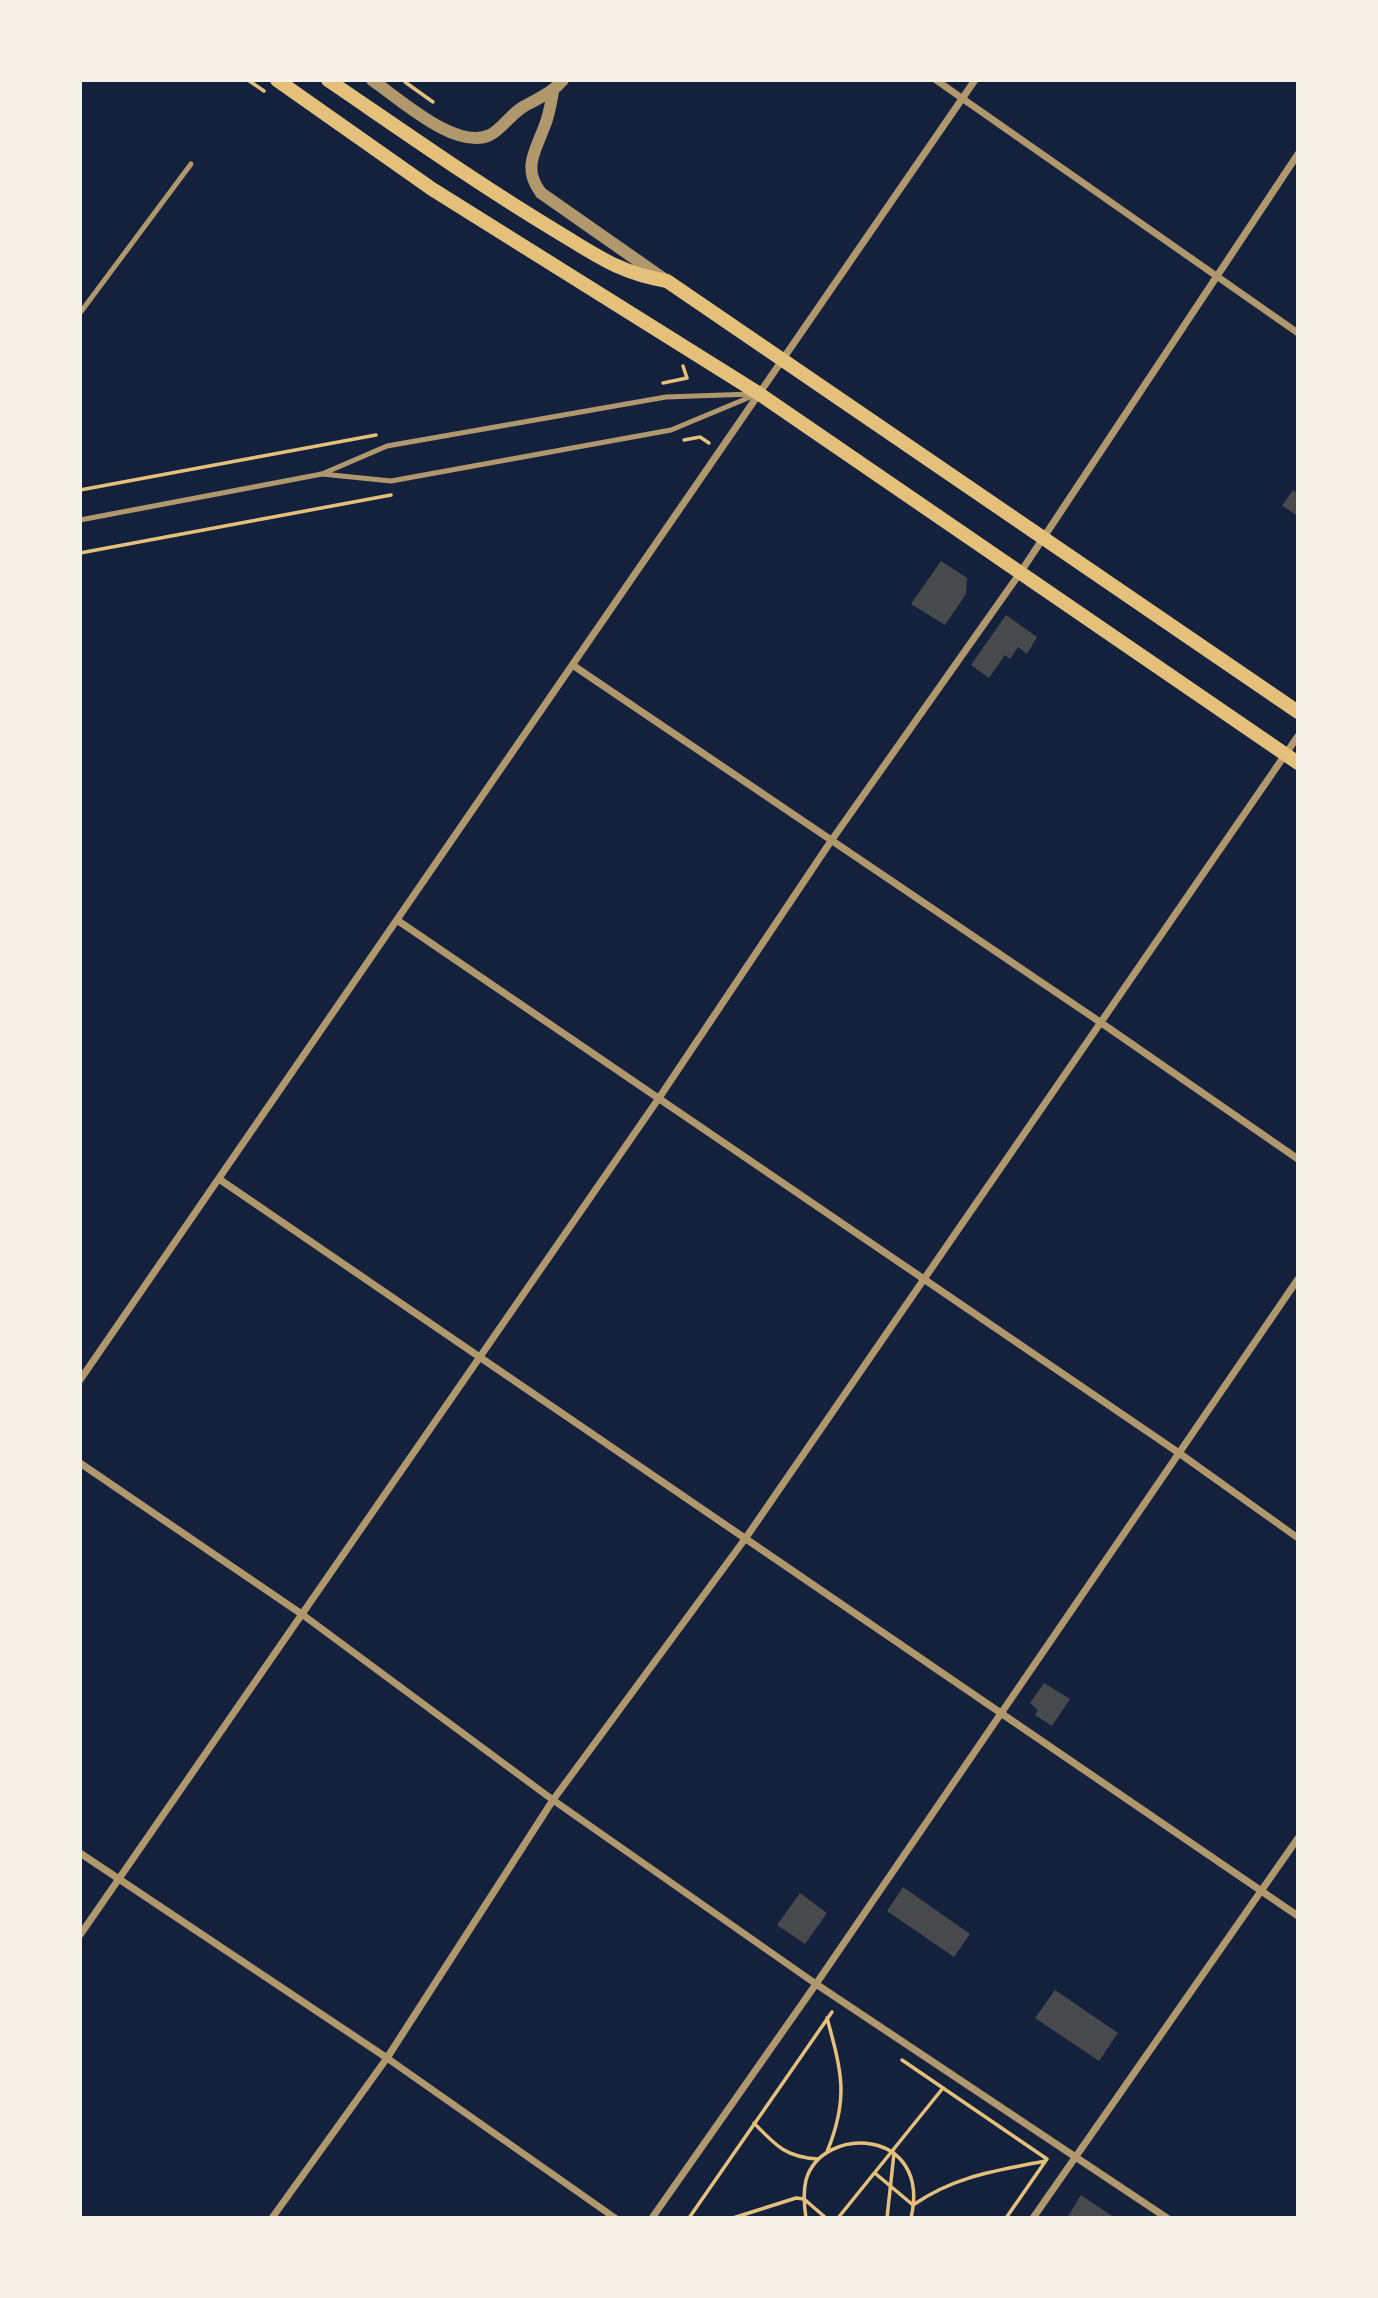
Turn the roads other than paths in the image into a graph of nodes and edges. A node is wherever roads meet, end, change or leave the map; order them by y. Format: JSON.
{"nodes":[{"id":1,"x":277,"y":80,"type":"edge"},
{"id":2,"x":328,"y":80,"type":"edge"},
{"id":3,"x":372,"y":80,"type":"edge"},
{"id":4,"x":563,"y":80,"type":"edge"},
{"id":5,"x":936,"y":80,"type":"edge"},
{"id":6,"x":975,"y":80,"type":"edge"},
{"id":7,"x":553,"y":92,"type":"junction"},
{"id":8,"x":962,"y":100,"type":"junction"},
{"id":9,"x":1297,"y":154,"type":"edge"},
{"id":10,"x":191,"y":164,"type":"dead end"},
{"id":11,"x":1216,"y":278,"type":"junction"},
{"id":12,"x":667,"y":281,"type":"junction"},
{"id":13,"x":80,"y":313,"type":"edge"},
{"id":14,"x":1297,"y":333,"type":"edge"},
{"id":15,"x":782,"y":359,"type":"junction"},
{"id":16,"x":758,"y":393,"type":"junction"},
{"id":17,"x":322,"y":474,"type":"junction"},
{"id":18,"x":80,"y":520,"type":"edge"},
{"id":19,"x":1043,"y":538,"type":"junction"},
{"id":20,"x":1020,"y":573,"type":"junction"},
{"id":21,"x":573,"y":666,"type":"junction"},
{"id":22,"x":1297,"y":712,"type":"edge"},
{"id":23,"x":1297,"y":736,"type":"edge"},
{"id":24,"x":1291,"y":758,"type":"edge"},
{"id":25,"x":831,"y":841,"type":"junction"},
{"id":26,"x":397,"y":920,"type":"junction"},
{"id":27,"x":1100,"y":1022,"type":"junction"},
{"id":28,"x":659,"y":1098,"type":"junction"},
{"id":29,"x":1297,"y":1159,"type":"edge"},
{"id":30,"x":219,"y":1179,"type":"junction"},
{"id":31,"x":924,"y":1279,"type":"junction"},
{"id":32,"x":1297,"y":1279,"type":"edge"},
{"id":33,"x":480,"y":1357,"type":"junction"},
{"id":34,"x":80,"y":1380,"type":"edge"},
{"id":35,"x":1179,"y":1453,"type":"junction"},
{"id":36,"x":80,"y":1463,"type":"edge"},
{"id":37,"x":1297,"y":1538,"type":"edge"},
{"id":38,"x":745,"y":1539,"type":"junction"},
{"id":39,"x":303,"y":1615,"type":"junction"},
{"id":40,"x":1000,"y":1713,"type":"junction"},
{"id":41,"x":553,"y":1800,"type":"junction"},
{"id":42,"x":1297,"y":1838,"type":"edge"},
{"id":43,"x":80,"y":1853,"type":"edge"},
{"id":44,"x":119,"y":1878,"type":"junction"},
{"id":45,"x":1261,"y":1891,"type":"junction"},
{"id":46,"x":1297,"y":1916,"type":"edge"},
{"id":47,"x":80,"y":1936,"type":"edge"},
{"id":48,"x":816,"y":1984,"type":"junction"},
{"id":49,"x":387,"y":2058,"type":"junction"},
{"id":50,"x":1074,"y":2156,"type":"junction"},
{"id":51,"x":272,"y":2217,"type":"edge"},
{"id":52,"x":615,"y":2217,"type":"edge"},
{"id":53,"x":652,"y":2217,"type":"edge"},
{"id":54,"x":1033,"y":2217,"type":"edge"},
{"id":55,"x":1167,"y":2217,"type":"edge"}],
"edges":[{"from":1,"to":16,"type":"main road"},
{"from":2,"to":12,"type":"main road"},
{"from":3,"to":7,"type":"street"},
{"from":4,"to":7,"type":"street"},
{"from":5,"to":8,"type":"street"},
{"from":6,"to":8,"type":"street"},
{"from":7,"to":12,"type":"street"},
{"from":8,"to":11,"type":"street"},
{"from":8,"to":15,"type":"street"},
{"from":9,"to":11,"type":"street"},
{"from":10,"to":13,"type":"lane"},
{"from":11,"to":14,"type":"street"},
{"from":11,"to":19,"type":"street"},
{"from":12,"to":15,"type":"main road"},
{"from":15,"to":16,"type":"street"},
{"from":15,"to":19,"type":"main road"},
{"from":16,"to":17,"type":"lane"},
{"from":16,"to":17,"type":"lane"},
{"from":16,"to":20,"type":"main road"},
{"from":16,"to":21,"type":"street"},
{"from":17,"to":18,"type":"lane"},
{"from":19,"to":20,"type":"street"},
{"from":19,"to":22,"type":"main road"},
{"from":20,"to":24,"type":"main road"},
{"from":20,"to":25,"type":"street"},
{"from":21,"to":25,"type":"street"},
{"from":21,"to":26,"type":"street"},
{"from":23,"to":24,"type":"street"},
{"from":24,"to":27,"type":"street"},
{"from":25,"to":27,"type":"street"},
{"from":25,"to":28,"type":"street"},
{"from":26,"to":28,"type":"street"},
{"from":26,"to":30,"type":"street"},
{"from":27,"to":29,"type":"street"},
{"from":27,"to":31,"type":"street"},
{"from":28,"to":31,"type":"street"},
{"from":28,"to":33,"type":"street"},
{"from":30,"to":33,"type":"street"},
{"from":30,"to":34,"type":"street"},
{"from":31,"to":35,"type":"street"},
{"from":31,"to":38,"type":"street"},
{"from":32,"to":35,"type":"street"},
{"from":33,"to":38,"type":"street"},
{"from":33,"to":39,"type":"street"},
{"from":35,"to":37,"type":"street"},
{"from":35,"to":40,"type":"street"},
{"from":36,"to":39,"type":"street"},
{"from":38,"to":40,"type":"street"},
{"from":38,"to":41,"type":"street"},
{"from":39,"to":41,"type":"street"},
{"from":39,"to":44,"type":"street"},
{"from":40,"to":45,"type":"street"},
{"from":40,"to":48,"type":"street"},
{"from":41,"to":48,"type":"street"},
{"from":41,"to":49,"type":"street"},
{"from":42,"to":45,"type":"street"},
{"from":43,"to":44,"type":"street"},
{"from":44,"to":47,"type":"street"},
{"from":44,"to":49,"type":"street"},
{"from":45,"to":46,"type":"street"},
{"from":45,"to":50,"type":"street"},
{"from":48,"to":50,"type":"street"},
{"from":48,"to":53,"type":"street"},
{"from":49,"to":51,"type":"street"},
{"from":49,"to":52,"type":"street"},
{"from":50,"to":54,"type":"street"},
{"from":50,"to":55,"type":"street"}]}
